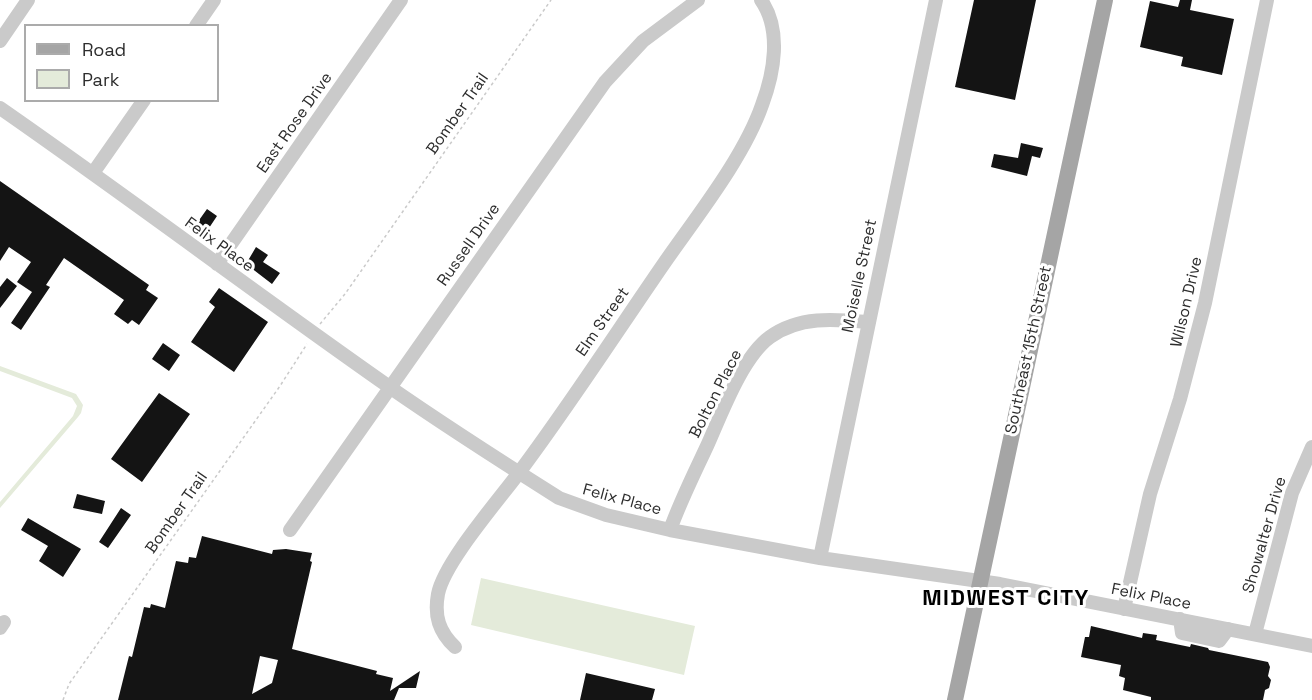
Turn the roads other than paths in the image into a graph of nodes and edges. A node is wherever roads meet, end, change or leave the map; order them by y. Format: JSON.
{"nodes":[{"id":1,"x":28,"y":0,"type":"edge"},
{"id":2,"x":214,"y":0,"type":"edge"},
{"id":3,"x":402,"y":0,"type":"edge"},
{"id":4,"x":698,"y":0,"type":"edge"},
{"id":5,"x":761,"y":0,"type":"edge"},
{"id":6,"x":936,"y":0,"type":"edge"},
{"id":7,"x":1105,"y":0,"type":"edge"},
{"id":8,"x":1267,"y":0,"type":"edge"},
{"id":9,"x":197,"y":24,"type":"edge"},
{"id":10,"x":0,"y":40,"type":"edge"},
{"id":11,"x":143,"y":102,"type":"edge"},
{"id":12,"x":0,"y":108,"type":"edge"},
{"id":13,"x":93,"y":173,"type":"junction"},
{"id":14,"x":216,"y":264,"type":"junction"},
{"id":15,"x":867,"y":322,"type":"junction"},
{"id":16,"x":390,"y":387,"type":"junction"},
{"id":17,"x":1312,"y":447,"type":"edge"},
{"id":18,"x":519,"y":473,"type":"junction"},
{"id":19,"x":290,"y":530,"type":"dead end"},
{"id":20,"x":670,"y":530,"type":"junction"},
{"id":21,"x":820,"y":558,"type":"junction"},
{"id":22,"x":981,"y":580,"type":"junction"},
{"id":23,"x":1124,"y":609,"type":"junction"},
{"id":24,"x":1255,"y":634,"type":"junction"},
{"id":25,"x":1312,"y":646,"type":"edge"},
{"id":26,"x":455,"y":647,"type":"dead end"},
{"id":27,"x":955,"y":700,"type":"edge"}],
"edges":[{"from":1,"to":10,"type":"street"},
{"from":2,"to":9,"type":"street"},
{"from":3,"to":14,"type":"street","name":"East Rose Drive"},
{"from":4,"to":16,"type":"street","name":"Russell Drive"},
{"from":5,"to":18,"type":"street","name":"Elm Street"},
{"from":6,"to":15,"type":"street","name":"Moiselle Street"},
{"from":7,"to":22,"type":"main road","name":"Southeast 15th Street"},
{"from":8,"to":23,"type":"street","name":"Wilson Drive"},
{"from":11,"to":13,"type":"street"},
{"from":12,"to":13,"type":"street","name":"Felix Place"},
{"from":13,"to":14,"type":"street","name":"Felix Place"},
{"from":14,"to":16,"type":"street","name":"Felix Place"},
{"from":15,"to":20,"type":"street","name":"Bolton Place"},
{"from":15,"to":21,"type":"street","name":"Moiselle Street"},
{"from":16,"to":18,"type":"street","name":"Felix Place"},
{"from":16,"to":19,"type":"street","name":"Russell Drive"},
{"from":17,"to":24,"type":"street","name":"Showalter Drive"},
{"from":18,"to":20,"type":"street","name":"Felix Place"},
{"from":18,"to":26,"type":"street","name":"Elm Street"},
{"from":20,"to":21,"type":"street","name":"Felix Place"},
{"from":21,"to":22,"type":"street","name":"Felix Place"},
{"from":22,"to":23,"type":"street","name":"Felix Place"},
{"from":22,"to":27,"type":"main road","name":"Southeast 15th Street"},
{"from":23,"to":24,"type":"street","name":"Felix Place"},
{"from":24,"to":25,"type":"street","name":"Felix Place"}]}
